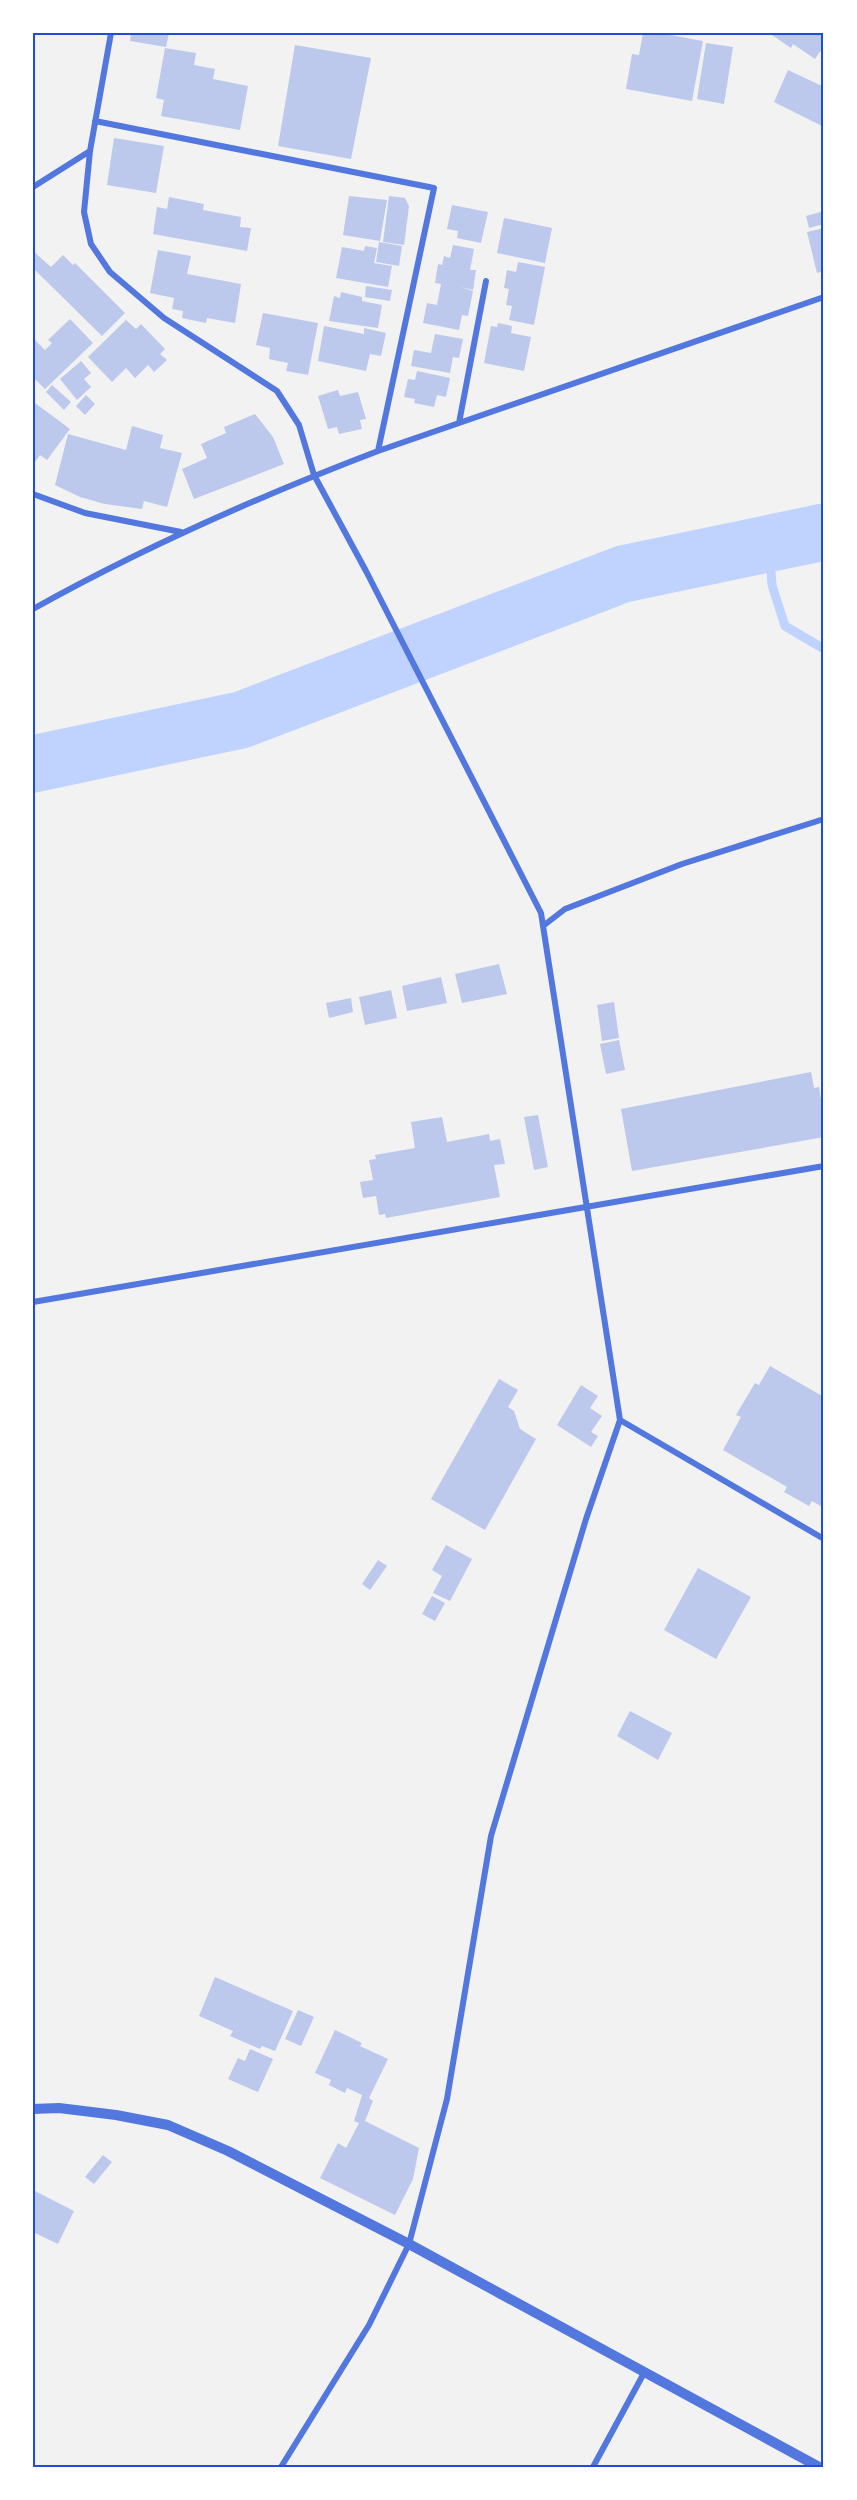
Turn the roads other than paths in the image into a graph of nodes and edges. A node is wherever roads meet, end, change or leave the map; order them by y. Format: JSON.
{"nodes":[{"id":1,"x":111,"y":33,"type":"edge"},
{"id":2,"x":95,"y":121,"type":"junction"},
{"id":3,"x":90,"y":151,"type":"junction"},
{"id":4,"x":33,"y":187,"type":"edge"},
{"id":5,"x":486,"y":281,"type":"dead end"},
{"id":6,"x":824,"y":297,"type":"edge"},
{"id":7,"x":459,"y":423,"type":"junction"},
{"id":8,"x":378,"y":451,"type":"junction"},
{"id":9,"x":314,"y":475,"type":"junction"},
{"id":10,"x":33,"y":494,"type":"edge"},
{"id":11,"x":182,"y":532,"type":"junction"},
{"id":12,"x":33,"y":609,"type":"edge"},
{"id":13,"x":824,"y":819,"type":"edge"},
{"id":14,"x":543,"y":926,"type":"junction"},
{"id":15,"x":824,"y":1166,"type":"edge"},
{"id":16,"x":585,"y":1207,"type":"junction"},
{"id":17,"x":33,"y":1302,"type":"edge"},
{"id":18,"x":620,"y":1420,"type":"junction"},
{"id":19,"x":824,"y":1539,"type":"edge"},
{"id":20,"x":33,"y":2109,"type":"edge"},
{"id":21,"x":409,"y":2244,"type":"junction"},
{"id":22,"x":644,"y":2373,"type":"junction"},
{"id":23,"x":281,"y":2467,"type":"edge"},
{"id":24,"x":593,"y":2467,"type":"edge"},
{"id":25,"x":819,"y":2467,"type":"edge"}],
"edges":[{"from":1,"to":2,"type":"street"},
{"from":2,"to":3,"type":"street"},
{"from":2,"to":8,"type":"street"},
{"from":3,"to":4,"type":"street"},
{"from":3,"to":9,"type":"street"},
{"from":5,"to":7,"type":"street"},
{"from":6,"to":7,"type":"street"},
{"from":7,"to":8,"type":"street"},
{"from":8,"to":9,"type":"street"},
{"from":9,"to":11,"type":"street"},
{"from":9,"to":14,"type":"street"},
{"from":10,"to":11,"type":"street"},
{"from":11,"to":12,"type":"street"},
{"from":13,"to":14,"type":"street"},
{"from":14,"to":16,"type":"street"},
{"from":15,"to":16,"type":"street"},
{"from":16,"to":17,"type":"street"},
{"from":16,"to":18,"type":"street"},
{"from":18,"to":19,"type":"street"},
{"from":18,"to":21,"type":"street"},
{"from":20,"to":21,"type":"street"},
{"from":21,"to":22,"type":"street"},
{"from":21,"to":23,"type":"street"},
{"from":22,"to":24,"type":"street"},
{"from":22,"to":25,"type":"street"}]}
